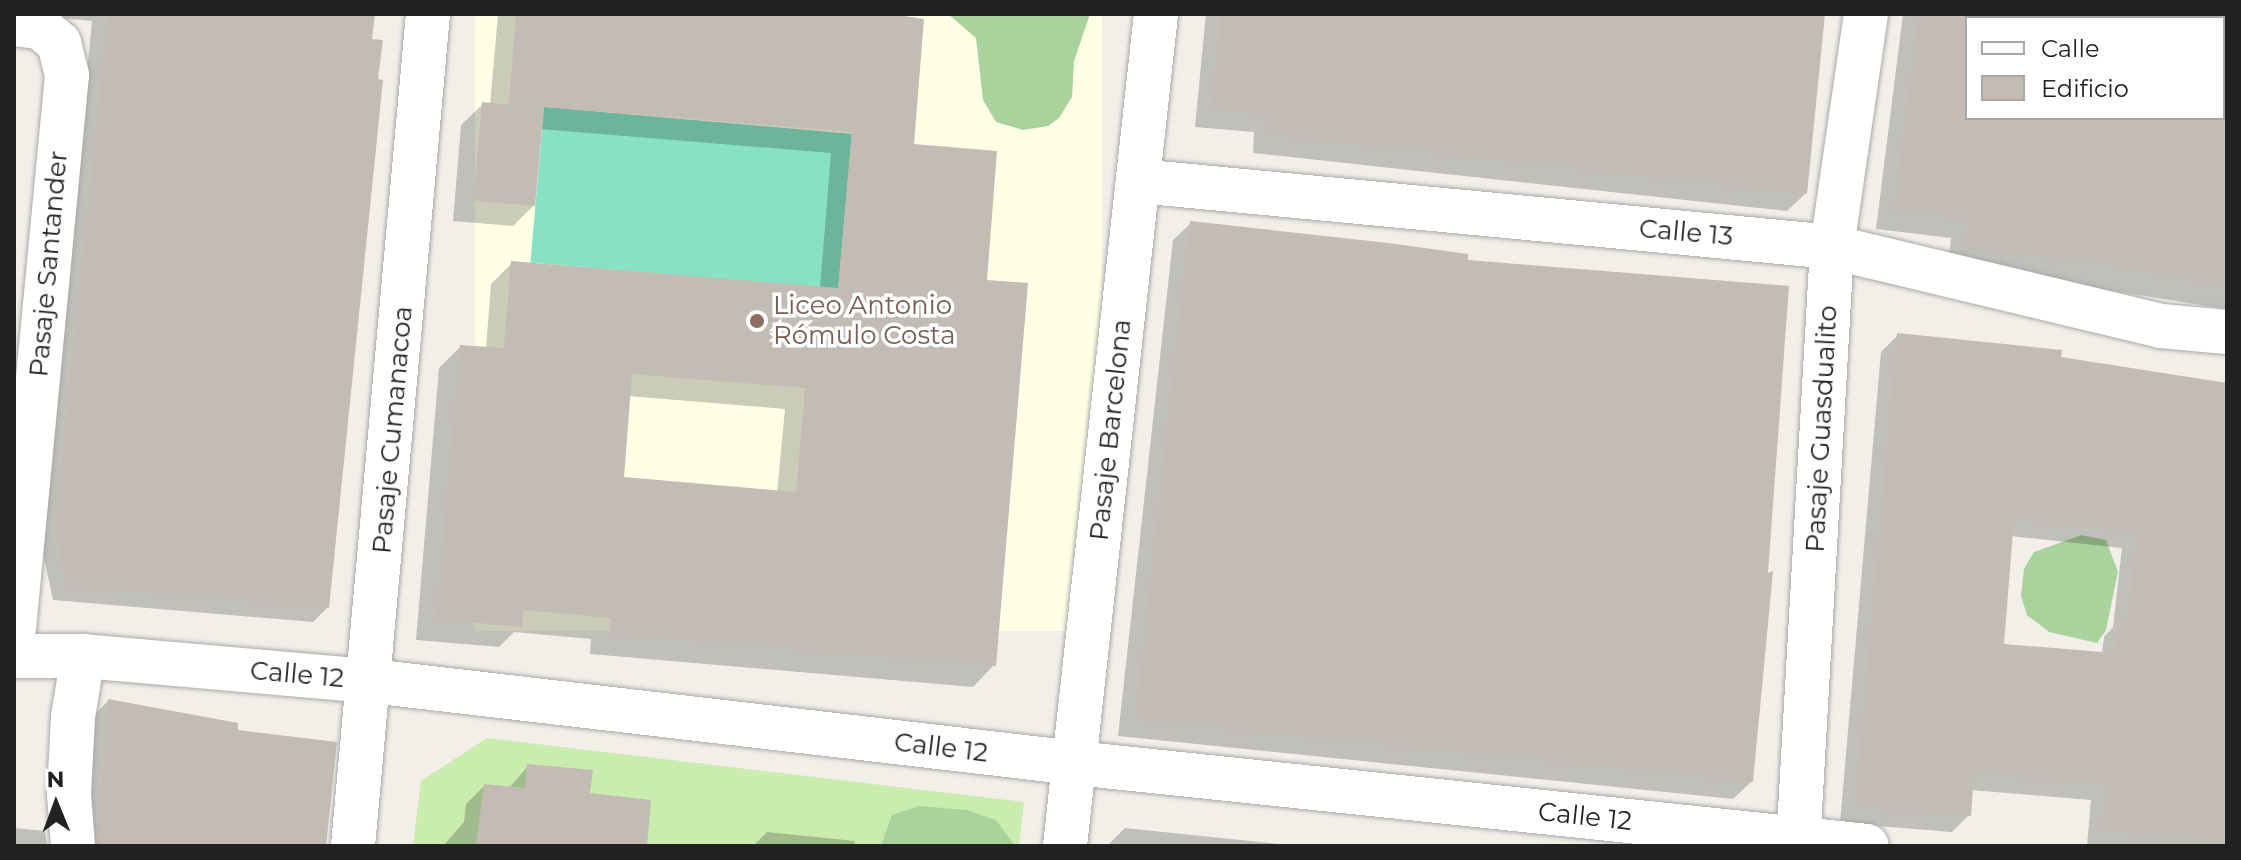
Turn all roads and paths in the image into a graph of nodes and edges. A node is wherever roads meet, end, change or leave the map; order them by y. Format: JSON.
{"nodes":[{"id":1,"x":428,"y":14,"type":"edge"},
{"id":2,"x":1156,"y":14,"type":"edge"},
{"id":3,"x":1866,"y":14,"type":"edge"},
{"id":4,"x":14,"y":24,"type":"edge"},
{"id":5,"x":1138,"y":181,"type":"junction"},
{"id":6,"x":1832,"y":247,"type":"junction"},
{"id":7,"x":2227,"y":332,"type":"edge"},
{"id":8,"x":14,"y":628,"type":"edge"},
{"id":9,"x":14,"y":656,"type":"edge"},
{"id":10,"x":83,"y":656,"type":"junction"},
{"id":11,"x":371,"y":681,"type":"junction"},
{"id":12,"x":1075,"y":763,"type":"junction"},
{"id":13,"x":1799,"y":843,"type":"edge"},
{"id":14,"x":73,"y":846,"type":"edge"},
{"id":15,"x":353,"y":846,"type":"edge"},
{"id":16,"x":1065,"y":846,"type":"edge"},
{"id":17,"x":1867,"y":846,"type":"edge"}],
"edges":[{"from":1,"to":11,"type":"street","name":"Pasaje Cumanacoa"},
{"from":2,"to":5,"type":"street","name":"Pasaje Barcelona"},
{"from":3,"to":6,"type":"street","name":"Pasaje Guasdualito"},
{"from":4,"to":8,"type":"street","name":"Pasaje Santander"},
{"from":5,"to":6,"type":"street","name":"Calle 13"},
{"from":5,"to":12,"type":"street","name":"Pasaje Barcelona"},
{"from":6,"to":7,"type":"street","name":"Calle 13"},
{"from":6,"to":13,"type":"street","name":"Pasaje Guasdualito"},
{"from":9,"to":10,"type":"street","name":"Calle 12"},
{"from":10,"to":11,"type":"street","name":"Calle 12"},
{"from":10,"to":14,"type":"street"},
{"from":11,"to":12,"type":"street","name":"Calle 12"},
{"from":11,"to":15,"type":"street","name":"Pasaje Cumanacoa"},
{"from":12,"to":13,"type":"street","name":"Calle 12"},
{"from":12,"to":16,"type":"street","name":"Pasaje Barcelona"},
{"from":13,"to":17,"type":"street","name":"Calle 12"}]}
